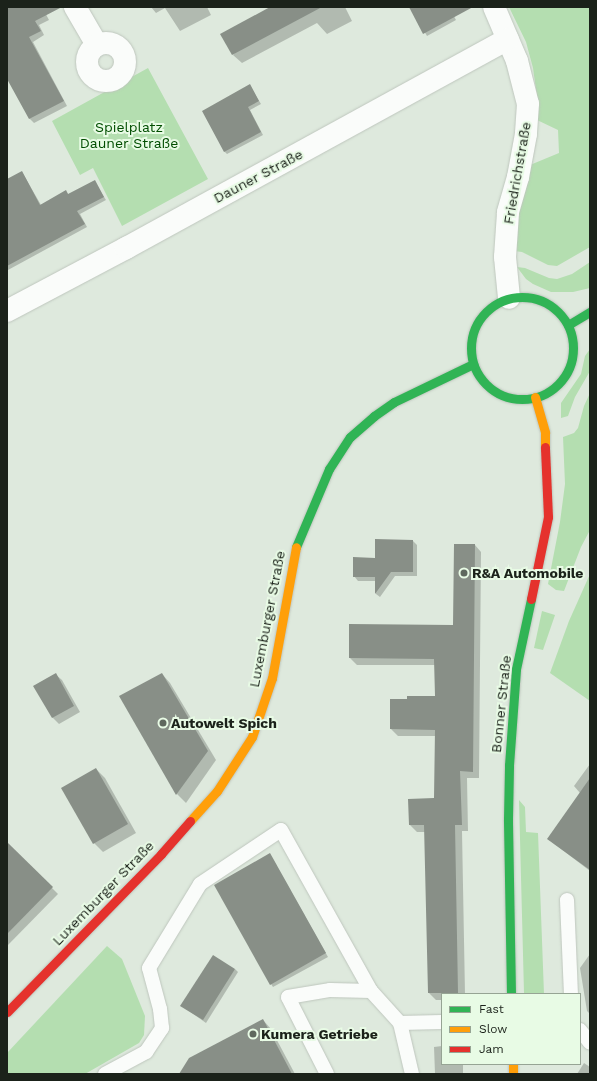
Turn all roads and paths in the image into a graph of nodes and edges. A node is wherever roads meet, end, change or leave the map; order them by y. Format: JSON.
{"nodes":[{"id":1,"x":75,"y":7,"type":"edge"},
{"id":2,"x":494,"y":7,"type":"edge"},
{"id":3,"x":508,"y":40,"type":"junction"},
{"id":4,"x":97,"y":45,"type":"dead end"},
{"id":5,"x":509,"y":298,"type":"junction"},
{"id":6,"x":7,"y":311,"type":"edge"},
{"id":7,"x":590,"y":312,"type":"edge"},
{"id":8,"x":568,"y":325,"type":"junction"},
{"id":9,"x":473,"y":364,"type":"junction"},
{"id":10,"x":535,"y":397,"type":"junction"},
{"id":11,"x":567,"y":900,"type":"dead end"},
{"id":12,"x":371,"y":991,"type":"junction"},
{"id":13,"x":511,"y":993,"type":"edge"},
{"id":14,"x":571,"y":993,"type":"edge"},
{"id":15,"x":7,"y":1012,"type":"edge"},
{"id":16,"x":441,"y":1022,"type":"edge"},
{"id":17,"x":400,"y":1023,"type":"junction"},
{"id":18,"x":581,"y":1031,"type":"edge"},
{"id":19,"x":590,"y":1043,"type":"edge"},
{"id":20,"x":105,"y":1074,"type":"edge"},
{"id":21,"x":327,"y":1074,"type":"edge"},
{"id":22,"x":412,"y":1074,"type":"edge"}],
"edges":[{"from":1,"to":4,"type":"street"},
{"from":2,"to":3,"type":"street","name":"Friedrichstraße"},
{"from":3,"to":5,"type":"street","name":"Friedrichstraße"},
{"from":3,"to":6,"type":"street","name":"Dauner Straße"},
{"from":5,"to":8,"type":"main road"},
{"from":5,"to":9,"type":"main road"},
{"from":7,"to":8,"type":"main road"},
{"from":8,"to":10,"type":"main road"},
{"from":9,"to":10,"type":"main road"},
{"from":9,"to":15,"type":"main road","name":"Luxemburger Straße"},
{"from":10,"to":13,"type":"main road","name":"Bonner Straße"},
{"from":11,"to":14,"type":"lane"},
{"from":12,"to":17,"type":"lane"},
{"from":12,"to":20,"type":"lane"},
{"from":12,"to":21,"type":"lane"},
{"from":16,"to":17,"type":"lane"},
{"from":17,"to":22,"type":"lane"},
{"from":18,"to":19,"type":"lane"}]}
